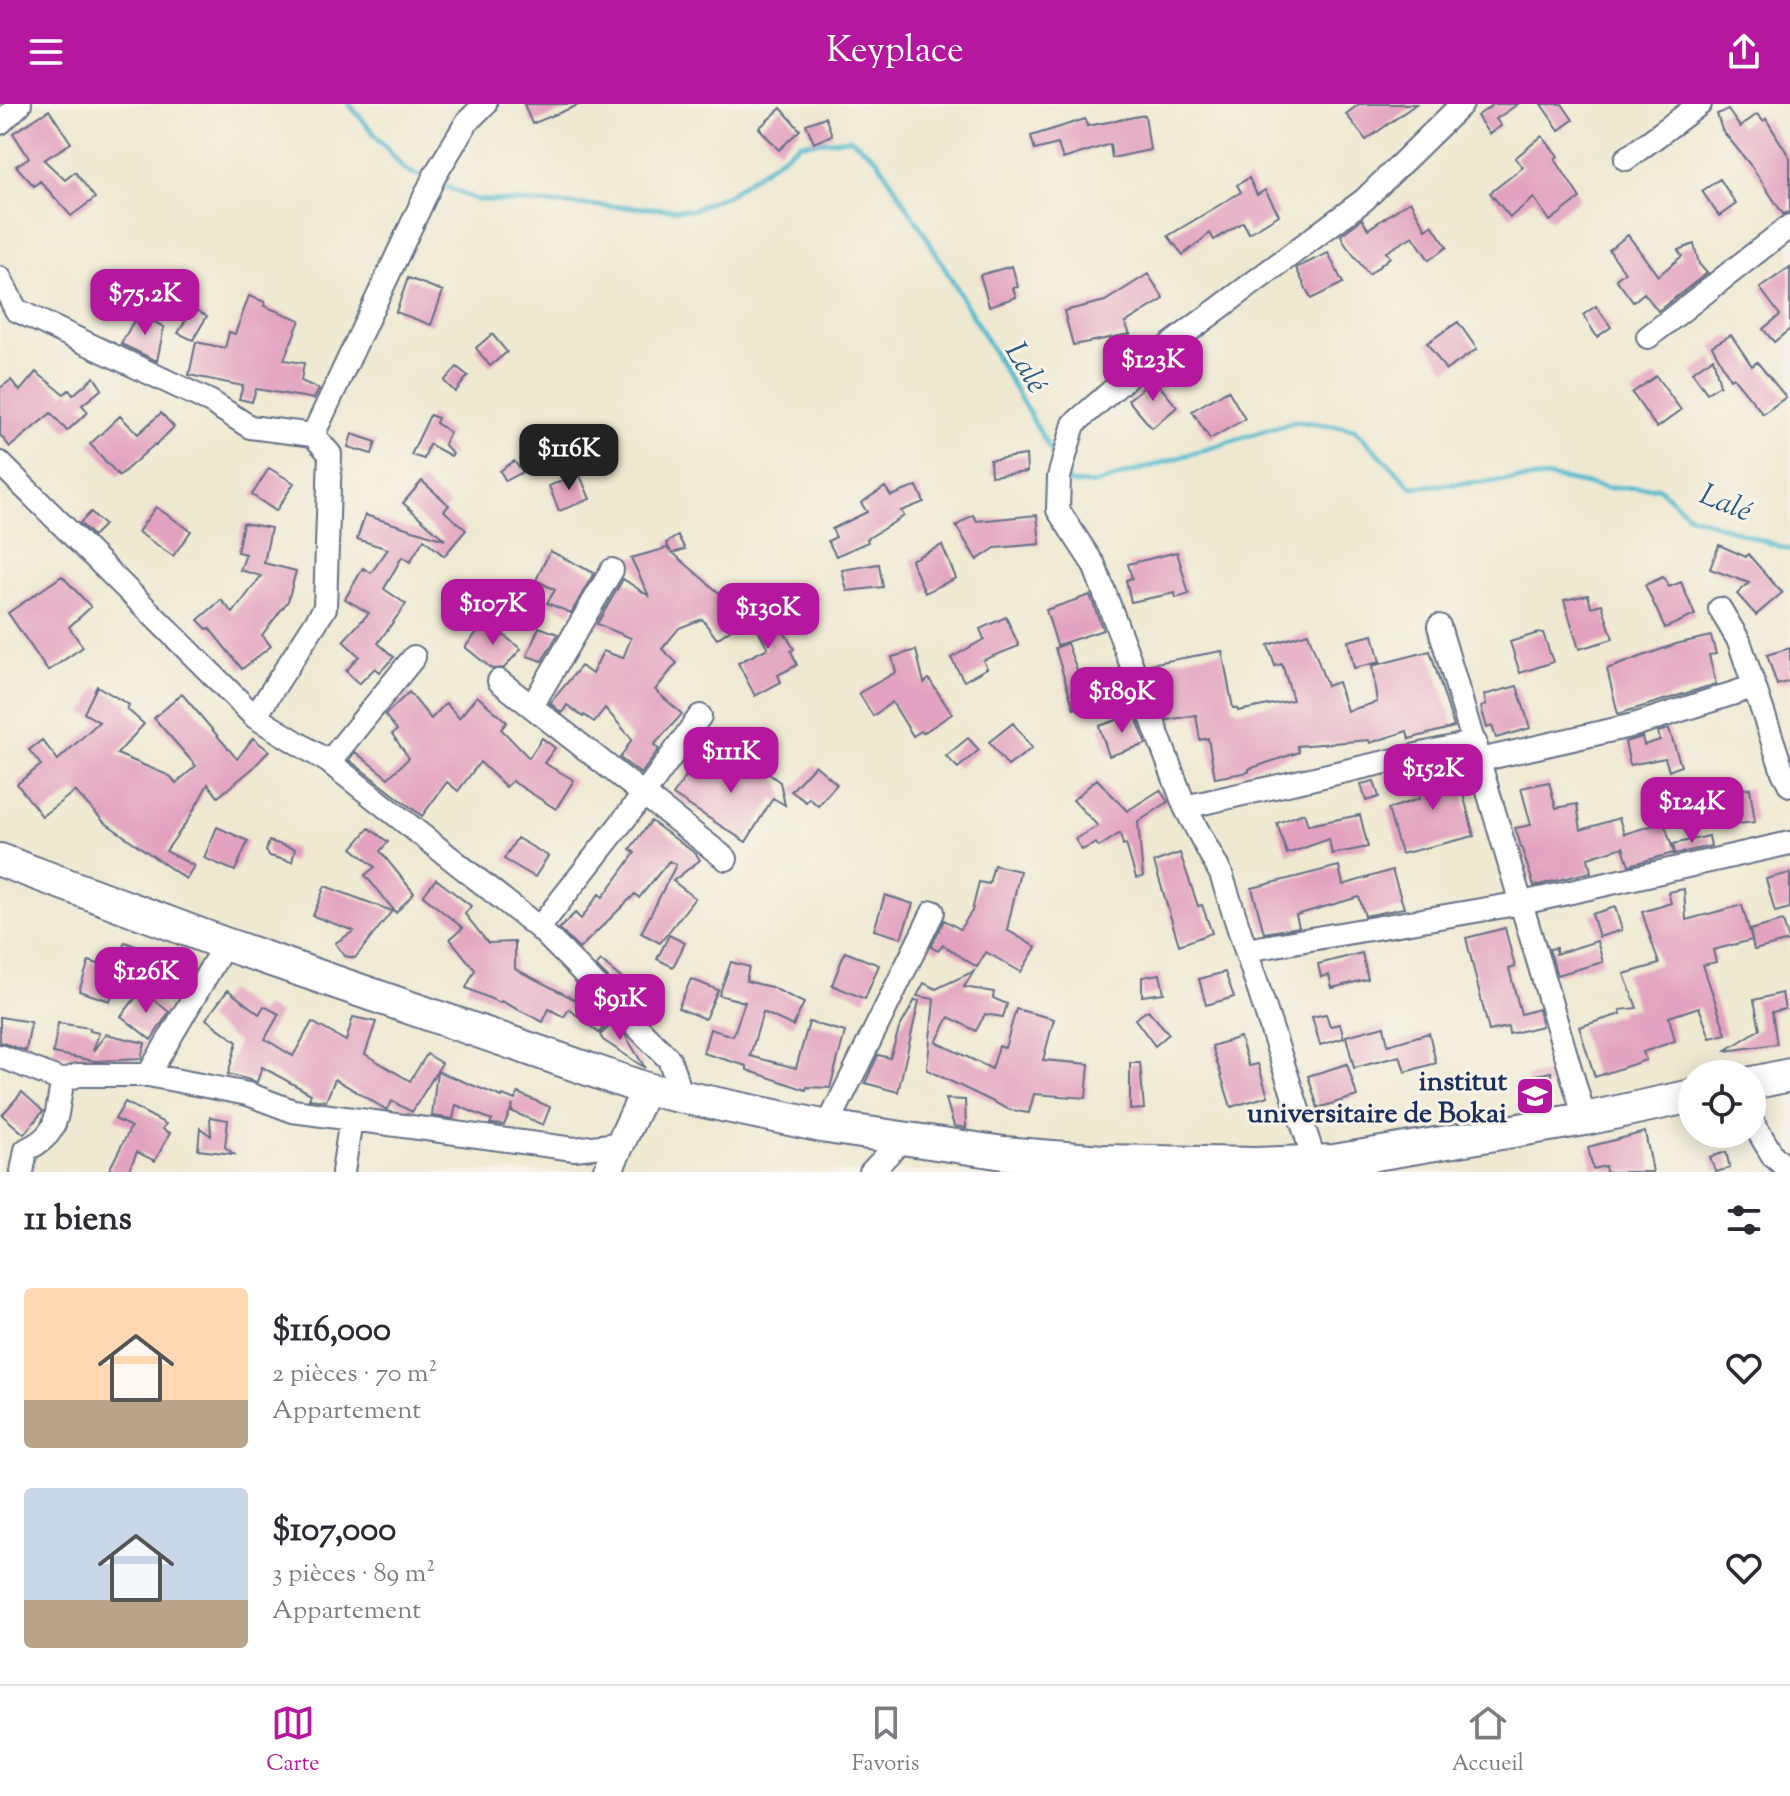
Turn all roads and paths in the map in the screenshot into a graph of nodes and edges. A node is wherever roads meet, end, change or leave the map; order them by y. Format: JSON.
{"nodes":[{"id":1,"x":20,"y":104,"type":"edge"},
{"id":2,"x":485,"y":104,"type":"edge"},
{"id":3,"x":1462,"y":104,"type":"edge"},
{"id":4,"x":1700,"y":104,"type":"edge"},
{"id":5,"x":0,"y":123,"type":"edge"},
{"id":6,"x":1626,"y":159,"type":"dead end"},
{"id":7,"x":1790,"y":226,"type":"edge"},
{"id":8,"x":0,"y":278,"type":"edge"},
{"id":9,"x":1648,"y":337,"type":"dead end"},
{"id":10,"x":313,"y":435,"type":"junction"},
{"id":11,"x":0,"y":463,"type":"edge"},
{"id":12,"x":612,"y":570,"type":"dead end"},
{"id":13,"x":1720,"y":609,"type":"dead end"},
{"id":14,"x":1439,"y":626,"type":"dead end"},
{"id":15,"x":414,"y":657,"type":"dead end"},
{"id":16,"x":499,"y":681,"type":"dead end"},
{"id":17,"x":1753,"y":687,"type":"junction"},
{"id":18,"x":532,"y":706,"type":"junction"},
{"id":19,"x":700,"y":716,"type":"dead end"},
{"id":20,"x":255,"y":717,"type":"junction"},
{"id":21,"x":1477,"y":751,"type":"junction"},
{"id":22,"x":329,"y":762,"type":"junction"},
{"id":23,"x":1790,"y":785,"type":"edge"},
{"id":24,"x":644,"y":794,"type":"junction"},
{"id":25,"x":1185,"y":807,"type":"junction"},
{"id":26,"x":1790,"y":843,"type":"edge"},
{"id":27,"x":726,"y":859,"type":"dead end"},
{"id":28,"x":0,"y":860,"type":"edge"},
{"id":29,"x":1522,"y":903,"type":"junction"},
{"id":30,"x":933,"y":912,"type":"dead end"},
{"id":31,"x":539,"y":928,"type":"junction"},
{"id":32,"x":225,"y":944,"type":"junction"},
{"id":33,"x":1246,"y":950,"type":"junction"},
{"id":34,"x":0,"y":1056,"type":"edge"},
{"id":35,"x":148,"y":1075,"type":"junction"},
{"id":36,"x":1790,"y":1075,"type":"edge"},
{"id":37,"x":1766,"y":1080,"type":"edge"},
{"id":38,"x":63,"y":1081,"type":"junction"},
{"id":39,"x":646,"y":1089,"type":"junction"},
{"id":40,"x":683,"y":1098,"type":"junction"},
{"id":41,"x":1678,"y":1099,"type":"edge"},
{"id":42,"x":351,"y":1119,"type":"junction"},
{"id":43,"x":1585,"y":1119,"type":"junction"},
{"id":44,"x":827,"y":1127,"type":"junction"},
{"id":45,"x":905,"y":1137,"type":"junction"},
{"id":46,"x":619,"y":1144,"type":"junction"},
{"id":47,"x":1766,"y":1146,"type":"edge"},
{"id":48,"x":1003,"y":1163,"type":"edge"},
{"id":49,"x":1104,"y":1166,"type":"edge"},
{"id":50,"x":1320,"y":1167,"type":"edge"},
{"id":51,"x":1790,"y":1171,"type":"edge"},
{"id":52,"x":22,"y":1172,"type":"edge"},
{"id":53,"x":343,"y":1172,"type":"edge"},
{"id":54,"x":607,"y":1172,"type":"edge"},
{"id":55,"x":871,"y":1172,"type":"edge"}],
"edges":[{"from":1,"to":5,"type":"street"},
{"from":2,"to":10,"type":"street"},
{"from":3,"to":25,"type":"street"},
{"from":4,"to":6,"type":"street"},
{"from":7,"to":9,"type":"street"},
{"from":8,"to":10,"type":"street"},
{"from":10,"to":20,"type":"street"},
{"from":11,"to":20,"type":"street"},
{"from":12,"to":18,"type":"street"},
{"from":13,"to":17,"type":"street"},
{"from":14,"to":21,"type":"street"},
{"from":15,"to":22,"type":"street"},
{"from":16,"to":18,"type":"street"},
{"from":17,"to":21,"type":"street"},
{"from":17,"to":23,"type":"street"},
{"from":18,"to":24,"type":"street"},
{"from":19,"to":24,"type":"street"},
{"from":20,"to":22,"type":"street"},
{"from":21,"to":25,"type":"street"},
{"from":21,"to":29,"type":"street"},
{"from":22,"to":31,"type":"street"},
{"from":24,"to":27,"type":"street"},
{"from":24,"to":31,"type":"street"},
{"from":25,"to":33,"type":"street"},
{"from":26,"to":29,"type":"street"},
{"from":28,"to":32,"type":"highway"},
{"from":29,"to":33,"type":"street"},
{"from":29,"to":43,"type":"street"},
{"from":30,"to":44,"type":"street"},
{"from":31,"to":40,"type":"street"},
{"from":32,"to":35,"type":"street"},
{"from":32,"to":39,"type":"highway"},
{"from":33,"to":50,"type":"street"},
{"from":34,"to":38,"type":"street"},
{"from":35,"to":38,"type":"street"},
{"from":35,"to":42,"type":"street"},
{"from":36,"to":37,"type":"highway"},
{"from":38,"to":52,"type":"street"},
{"from":39,"to":40,"type":"highway"},
{"from":39,"to":46,"type":"main road"},
{"from":40,"to":44,"type":"highway"},
{"from":41,"to":43,"type":"highway"},
{"from":42,"to":46,"type":"street"},
{"from":42,"to":53,"type":"street"},
{"from":43,"to":50,"type":"highway"},
{"from":44,"to":45,"type":"highway"},
{"from":45,"to":48,"type":"highway"},
{"from":45,"to":55,"type":"street"},
{"from":46,"to":54,"type":"main road"},
{"from":47,"to":51,"type":"street"},
{"from":48,"to":49,"type":"highway"},
{"from":49,"to":50,"type":"highway"}]}
